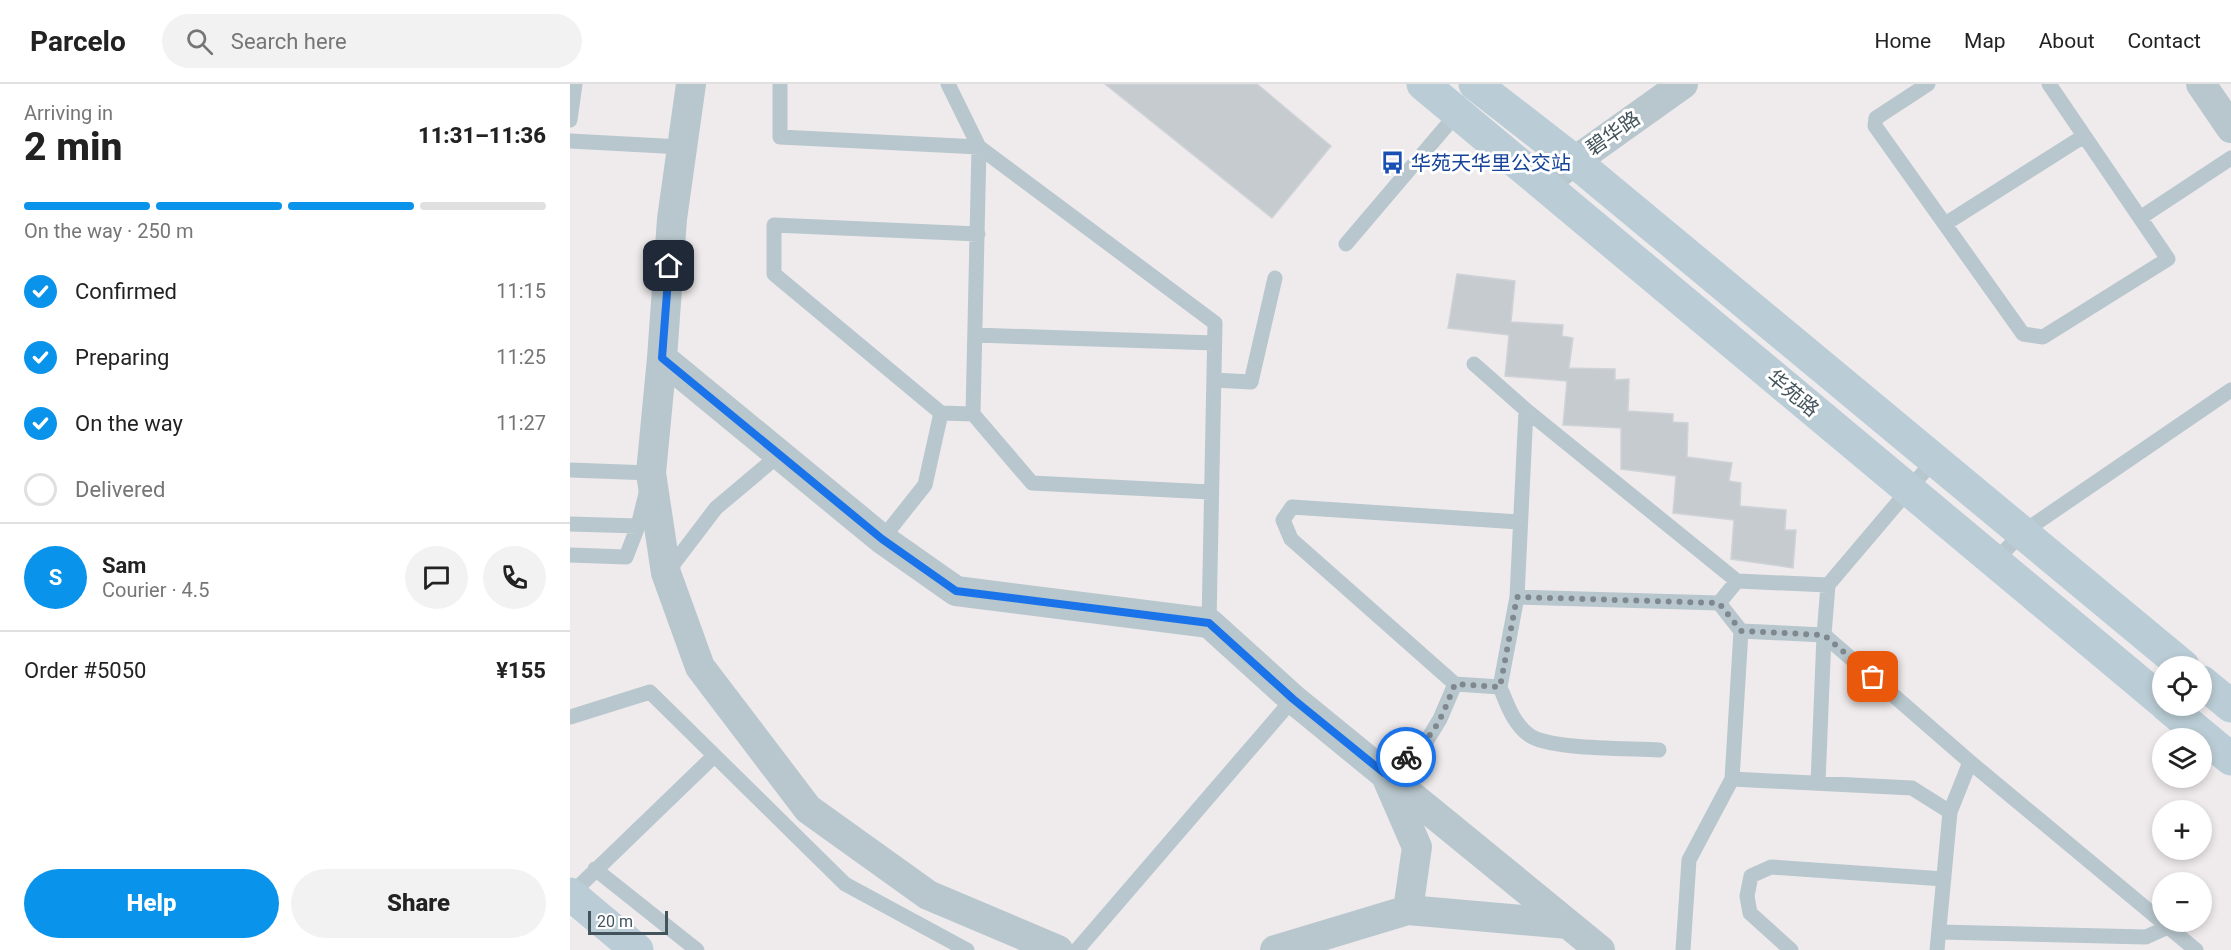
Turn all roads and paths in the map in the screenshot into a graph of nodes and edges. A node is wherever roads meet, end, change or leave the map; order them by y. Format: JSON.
{"nodes":[{"id":1,"x":574,"y":84,"type":"edge"},
{"id":2,"x":691,"y":84,"type":"edge"},
{"id":3,"x":780,"y":84,"type":"edge"},
{"id":4,"x":948,"y":84,"type":"edge"},
{"id":5,"x":1423,"y":84,"type":"edge"},
{"id":6,"x":1683,"y":84,"type":"edge"},
{"id":7,"x":1928,"y":84,"type":"edge"},
{"id":8,"x":2049,"y":84,"type":"edge"},
{"id":9,"x":2201,"y":84,"type":"edge"},
{"id":10,"x":1477,"y":85,"type":"edge"},
{"id":11,"x":1458,"y":113,"type":"junction"},
{"id":12,"x":570,"y":120,"type":"edge"},
{"id":13,"x":2231,"y":128,"type":"edge"},
{"id":14,"x":2084,"y":135,"type":"junction"},
{"id":15,"x":570,"y":141,"type":"edge"},
{"id":16,"x":682,"y":147,"type":"junction"},
{"id":17,"x":979,"y":147,"type":"junction"},
{"id":18,"x":2231,"y":158,"type":"edge"},
{"id":19,"x":1573,"y":160,"type":"junction"},
{"id":20,"x":1544,"y":183,"type":"junction"},
{"id":21,"x":2140,"y":218,"type":"junction"},
{"id":22,"x":1945,"y":224,"type":"junction"},
{"id":23,"x":978,"y":234,"type":"junction"},
{"id":24,"x":1347,"y":244,"type":"dead end"},
{"id":25,"x":1275,"y":278,"type":"dead end"},
{"id":26,"x":975,"y":335,"type":"junction"},
{"id":27,"x":1214,"y":343,"type":"junction"},
{"id":28,"x":662,"y":358,"type":"junction"},
{"id":29,"x":1474,"y":364,"type":"dead end"},
{"id":30,"x":1214,"y":380,"type":"junction"},
{"id":31,"x":2231,"y":390,"type":"edge"},
{"id":32,"x":1526,"y":410,"type":"junction"},
{"id":33,"x":941,"y":413,"type":"junction"},
{"id":34,"x":973,"y":414,"type":"junction"},
{"id":35,"x":779,"y":455,"type":"junction"},
{"id":36,"x":1934,"y":460,"type":"junction"},
{"id":37,"x":570,"y":470,"type":"edge"},
{"id":38,"x":651,"y":472,"type":"junction"},
{"id":39,"x":1909,"y":490,"type":"junction"},
{"id":40,"x":1210,"y":492,"type":"junction"},
{"id":41,"x":1519,"y":522,"type":"junction"},
{"id":42,"x":570,"y":524,"type":"edge"},
{"id":43,"x":638,"y":526,"type":"junction"},
{"id":44,"x":2023,"y":532,"type":"junction"},
{"id":45,"x":882,"y":539,"type":"junction"},
{"id":46,"x":570,"y":555,"type":"edge"},
{"id":47,"x":1995,"y":561,"type":"junction"},
{"id":48,"x":666,"y":573,"type":"junction"},
{"id":49,"x":1737,"y":581,"type":"junction"},
{"id":50,"x":1828,"y":585,"type":"junction"},
{"id":51,"x":1517,"y":597,"type":"junction"},
{"id":52,"x":1719,"y":603,"type":"junction"},
{"id":53,"x":1209,"y":623,"type":"junction"},
{"id":54,"x":1741,"y":631,"type":"junction"},
{"id":55,"x":1824,"y":635,"type":"junction"},
{"id":56,"x":2171,"y":656,"type":"edge"},
{"id":57,"x":1455,"y":684,"type":"junction"},
{"id":58,"x":1500,"y":687,"type":"junction"},
{"id":59,"x":2212,"y":690,"type":"edge"},
{"id":60,"x":2152,"y":693,"type":"edge"},
{"id":61,"x":1293,"y":699,"type":"junction"},
{"id":62,"x":2231,"y":706,"type":"edge"},
{"id":63,"x":2179,"y":716,"type":"edge"},
{"id":64,"x":570,"y":717,"type":"edge"},
{"id":65,"x":1659,"y":750,"type":"dead end"},
{"id":66,"x":714,"y":756,"type":"junction"},
{"id":67,"x":2231,"y":759,"type":"edge"},
{"id":68,"x":1970,"y":762,"type":"junction"},
{"id":69,"x":1384,"y":773,"type":"junction"},
{"id":70,"x":1732,"y":779,"type":"junction"},
{"id":71,"x":1818,"y":783,"type":"junction"},
{"id":72,"x":1950,"y":812,"type":"junction"},
{"id":73,"x":595,"y":869,"type":"junction"},
{"id":74,"x":1944,"y":879,"type":"junction"},
{"id":75,"x":570,"y":895,"type":"edge"},
{"id":76,"x":1408,"y":910,"type":"junction"},
{"id":77,"x":2152,"y":914,"type":"edge"},
{"id":78,"x":1568,"y":924,"type":"junction"},
{"id":79,"x":1939,"y":932,"type":"junction"},
{"id":80,"x":2157,"y":932,"type":"edge"},
{"id":81,"x":2174,"y":932,"type":"edge"},
{"id":82,"x":1346,"y":939,"type":"edge"},
{"id":83,"x":637,"y":950,"type":"edge"},
{"id":84,"x":697,"y":950,"type":"edge"},
{"id":85,"x":967,"y":950,"type":"edge"},
{"id":86,"x":1058,"y":950,"type":"edge"},
{"id":87,"x":1077,"y":950,"type":"edge"},
{"id":88,"x":1275,"y":950,"type":"edge"},
{"id":89,"x":1600,"y":950,"type":"edge"},
{"id":90,"x":1683,"y":950,"type":"edge"},
{"id":91,"x":1791,"y":950,"type":"edge"},
{"id":92,"x":1937,"y":950,"type":"edge"},
{"id":93,"x":2196,"y":950,"type":"edge"}],
"edges":[{"from":1,"to":12,"type":"lane"},
{"from":2,"to":16,"type":"street"},
{"from":3,"to":17,"type":"lane"},
{"from":4,"to":17,"type":"lane"},
{"from":5,"to":11,"type":"main road","name":"华苑路"},
{"from":6,"to":19,"type":"street","name":"碧华路"},
{"from":7,"to":22,"type":"lane"},
{"from":8,"to":14,"type":"lane"},
{"from":9,"to":13,"type":"street"},
{"from":10,"to":11,"type":"lane"},
{"from":10,"to":19,"type":"main road","name":"华苑路"},
{"from":11,"to":20,"type":"main road","name":"华苑路"},
{"from":11,"to":24,"type":"lane"},
{"from":14,"to":21,"type":"lane"},
{"from":14,"to":22,"type":"lane"},
{"from":15,"to":16,"type":"lane"},
{"from":16,"to":28,"type":"street"},
{"from":17,"to":23,"type":"lane"},
{"from":17,"to":27,"type":"lane"},
{"from":18,"to":21,"type":"lane"},
{"from":19,"to":20,"type":"street","name":"碧华路"},
{"from":19,"to":36,"type":"main road","name":"华苑路"},
{"from":20,"to":39,"type":"main road","name":"华苑路"},
{"from":21,"to":22,"type":"lane"},
{"from":23,"to":26,"type":"lane"},
{"from":23,"to":33,"type":"lane"},
{"from":25,"to":30,"type":"lane"},
{"from":26,"to":27,"type":"lane"},
{"from":26,"to":34,"type":"lane"},
{"from":27,"to":30,"type":"lane"},
{"from":28,"to":35,"type":"street"},
{"from":28,"to":38,"type":"street"},
{"from":29,"to":32,"type":"lane"},
{"from":30,"to":40,"type":"lane"},
{"from":31,"to":44,"type":"lane"},
{"from":32,"to":41,"type":"lane"},
{"from":32,"to":49,"type":"lane"},
{"from":33,"to":34,"type":"lane"},
{"from":33,"to":45,"type":"lane"},
{"from":34,"to":40,"type":"lane"},
{"from":35,"to":45,"type":"street"},
{"from":35,"to":48,"type":"lane"},
{"from":36,"to":39,"type":"lane"},
{"from":36,"to":44,"type":"main road","name":"华苑路"},
{"from":37,"to":38,"type":"lane"},
{"from":38,"to":43,"type":"lane"},
{"from":38,"to":48,"type":"street"},
{"from":39,"to":47,"type":"main road","name":"华苑路"},
{"from":39,"to":50,"type":"lane"},
{"from":40,"to":53,"type":"lane"},
{"from":41,"to":51,"type":"lane"},
{"from":41,"to":57,"type":"lane"},
{"from":42,"to":43,"type":"lane"},
{"from":43,"to":46,"type":"lane"},
{"from":44,"to":47,"type":"lane"},
{"from":44,"to":56,"type":"main road","name":"华苑路"},
{"from":45,"to":53,"type":"street"},
{"from":47,"to":60,"type":"main road","name":"华苑路"},
{"from":48,"to":86,"type":"street"},
{"from":49,"to":50,"type":"lane"},
{"from":49,"to":52,"type":"lane"},
{"from":50,"to":55,"type":"lane"},
{"from":51,"to":52,"type":"lane"},
{"from":51,"to":58,"type":"lane"},
{"from":52,"to":54,"type":"lane"},
{"from":53,"to":61,"type":"street"},
{"from":54,"to":55,"type":"lane"},
{"from":54,"to":70,"type":"lane"},
{"from":55,"to":68,"type":"lane"},
{"from":55,"to":71,"type":"lane"},
{"from":57,"to":58,"type":"lane"},
{"from":57,"to":69,"type":"lane"},
{"from":58,"to":65,"type":"lane"},
{"from":59,"to":62,"type":"main road"},
{"from":61,"to":69,"type":"street"},
{"from":61,"to":87,"type":"lane"},
{"from":63,"to":67,"type":"main road","name":"华苑路"},
{"from":64,"to":66,"type":"lane"},
{"from":66,"to":73,"type":"lane"},
{"from":66,"to":85,"type":"lane"},
{"from":68,"to":72,"type":"lane"},
{"from":68,"to":77,"type":"lane"},
{"from":69,"to":76,"type":"street"},
{"from":69,"to":78,"type":"street"},
{"from":70,"to":71,"type":"lane"},
{"from":70,"to":90,"type":"lane"},
{"from":71,"to":72,"type":"lane"},
{"from":72,"to":74,"type":"lane"},
{"from":73,"to":75,"type":"lane"},
{"from":73,"to":84,"type":"lane"},
{"from":74,"to":79,"type":"lane"},
{"from":74,"to":91,"type":"lane"},
{"from":75,"to":83,"type":"main road"},
{"from":76,"to":78,"type":"street"},
{"from":76,"to":82,"type":"street"},
{"from":78,"to":89,"type":"street"},
{"from":79,"to":80,"type":"lane"},
{"from":79,"to":92,"type":"lane"},
{"from":81,"to":93,"type":"lane"},
{"from":82,"to":88,"type":"street"}]}
